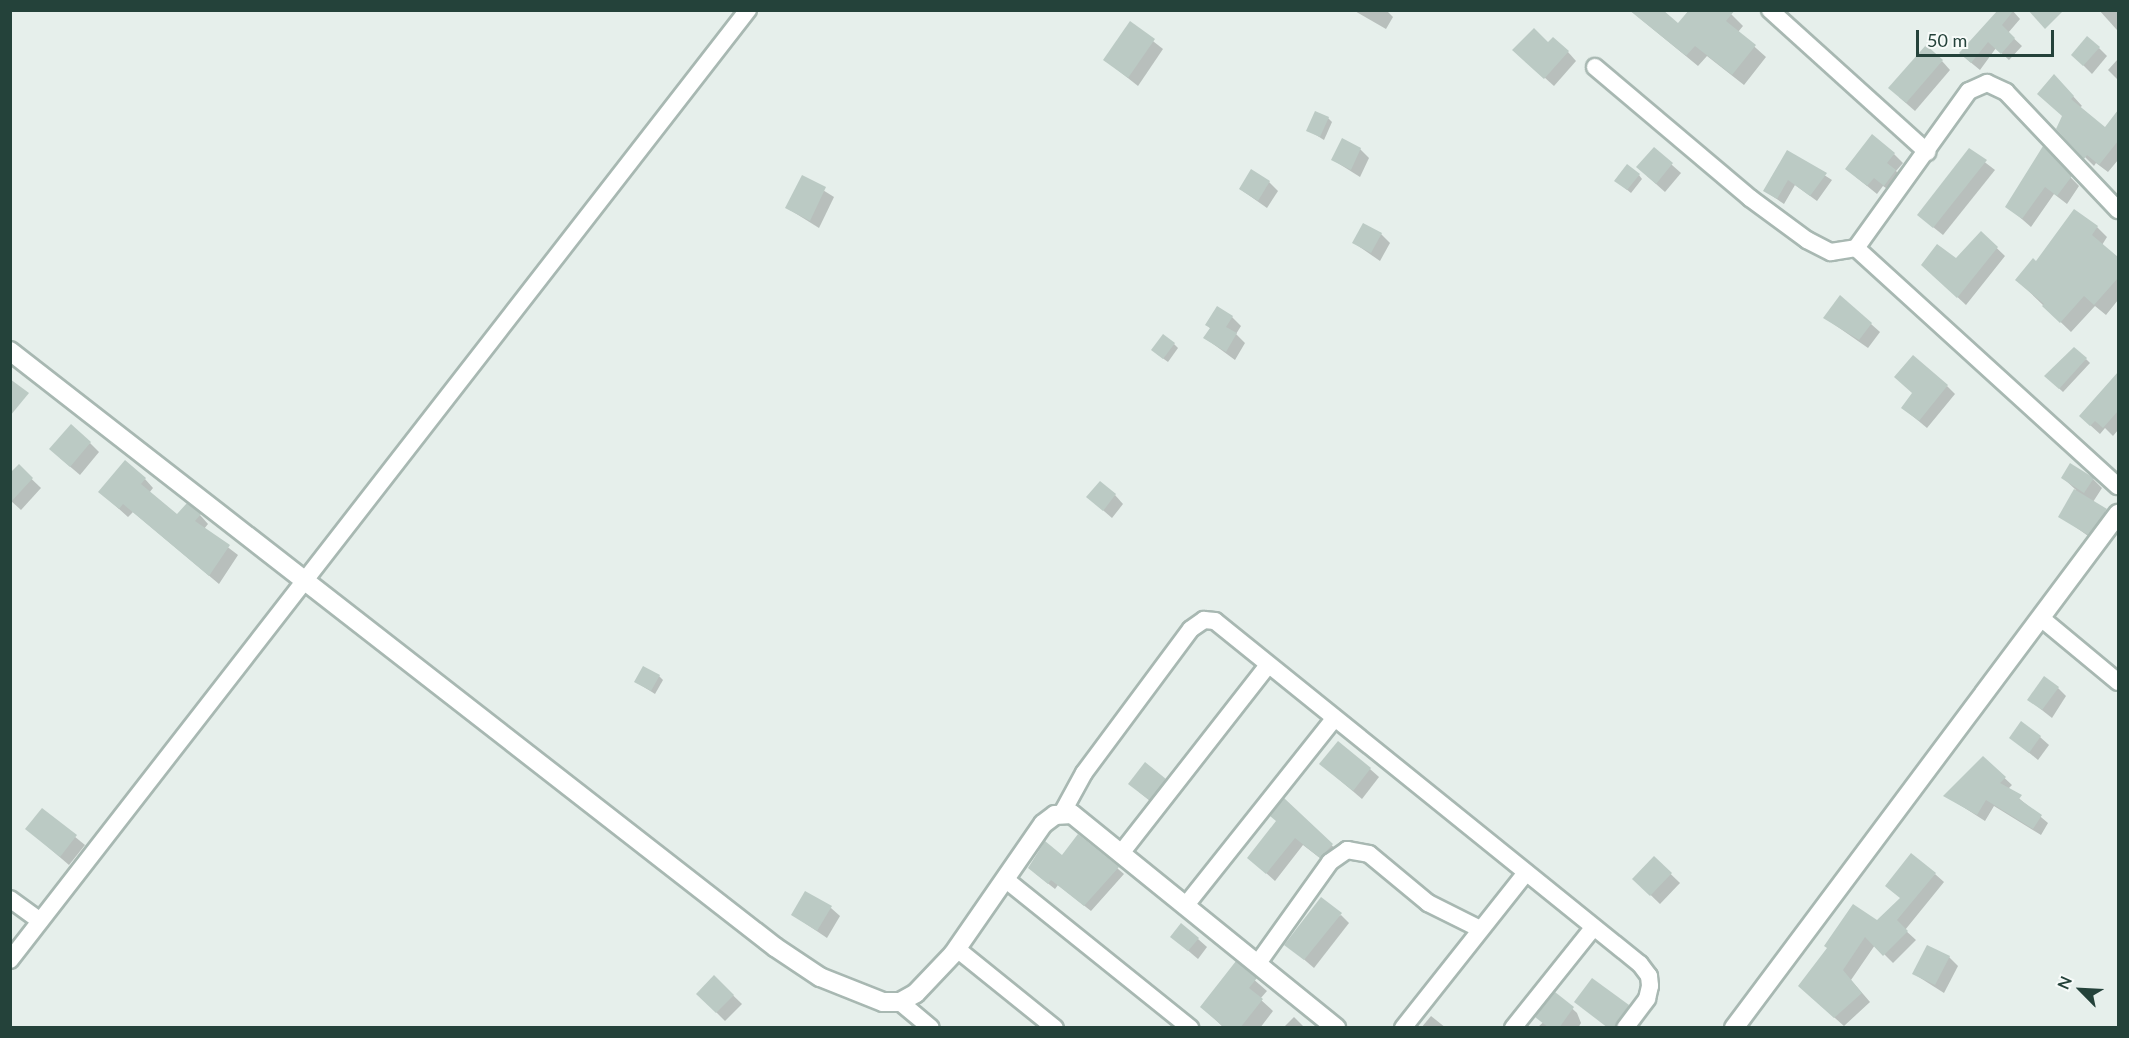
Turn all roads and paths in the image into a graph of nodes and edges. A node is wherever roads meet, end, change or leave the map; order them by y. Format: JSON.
{"nodes":[{"id":1,"x":748,"y":10,"type":"edge"},
{"id":2,"x":1770,"y":10,"type":"edge"},
{"id":3,"x":1594,"y":67,"type":"dead end"},
{"id":4,"x":1927,"y":152,"type":"junction"},
{"id":5,"x":2118,"y":210,"type":"edge"},
{"id":6,"x":1856,"y":248,"type":"junction"},
{"id":7,"x":10,"y":351,"type":"edge"},
{"id":8,"x":2118,"y":486,"type":"edge"},
{"id":9,"x":2118,"y":514,"type":"edge"},
{"id":10,"x":306,"y":584,"type":"junction"},
{"id":11,"x":2041,"y":618,"type":"junction"},
{"id":12,"x":1268,"y":665,"type":"junction"},
{"id":13,"x":2118,"y":682,"type":"edge"},
{"id":14,"x":1334,"y":718,"type":"junction"},
{"id":15,"x":1061,"y":815,"type":"junction"},
{"id":16,"x":1122,"y":852,"type":"junction"},
{"id":17,"x":1526,"y":873,"type":"junction"},
{"id":18,"x":1005,"y":879,"type":"junction"},
{"id":19,"x":10,"y":900,"type":"edge"},
{"id":20,"x":1186,"y":905,"type":"junction"},
{"id":21,"x":40,"y":921,"type":"junction"},
{"id":22,"x":1593,"y":928,"type":"junction"},
{"id":23,"x":1480,"y":929,"type":"junction"},
{"id":24,"x":957,"y":949,"type":"junction"},
{"id":25,"x":10,"y":960,"type":"edge"},
{"id":26,"x":1258,"y":963,"type":"junction"},
{"id":27,"x":900,"y":1002,"type":"junction"},
{"id":28,"x":1332,"y":1026,"type":"edge"},
{"id":29,"x":931,"y":1028,"type":"edge"},
{"id":30,"x":1055,"y":1028,"type":"edge"},
{"id":31,"x":1190,"y":1028,"type":"edge"},
{"id":32,"x":1403,"y":1028,"type":"edge"},
{"id":33,"x":1513,"y":1028,"type":"edge"},
{"id":34,"x":1624,"y":1028,"type":"edge"},
{"id":35,"x":1734,"y":1028,"type":"edge"}],
"edges":[{"from":1,"to":10,"type":"street"},
{"from":2,"to":4,"type":"street"},
{"from":3,"to":6,"type":"street"},
{"from":4,"to":5,"type":"street"},
{"from":4,"to":6,"type":"street"},
{"from":6,"to":8,"type":"street"},
{"from":7,"to":10,"type":"street"},
{"from":9,"to":11,"type":"street"},
{"from":10,"to":21,"type":"street"},
{"from":10,"to":27,"type":"street"},
{"from":11,"to":13,"type":"street"},
{"from":11,"to":35,"type":"street"},
{"from":12,"to":14,"type":"street"},
{"from":12,"to":15,"type":"street"},
{"from":12,"to":16,"type":"street"},
{"from":14,"to":17,"type":"street"},
{"from":14,"to":20,"type":"street"},
{"from":15,"to":16,"type":"street"},
{"from":15,"to":18,"type":"street"},
{"from":16,"to":20,"type":"street"},
{"from":17,"to":22,"type":"street"},
{"from":17,"to":23,"type":"street"},
{"from":18,"to":24,"type":"street"},
{"from":18,"to":31,"type":"street"},
{"from":19,"to":21,"type":"street"},
{"from":20,"to":26,"type":"street"},
{"from":21,"to":25,"type":"street"},
{"from":22,"to":33,"type":"street"},
{"from":22,"to":34,"type":"street"},
{"from":23,"to":26,"type":"street"},
{"from":23,"to":32,"type":"street"},
{"from":24,"to":27,"type":"street"},
{"from":24,"to":30,"type":"street"},
{"from":26,"to":28,"type":"street"},
{"from":27,"to":29,"type":"street"}]}
